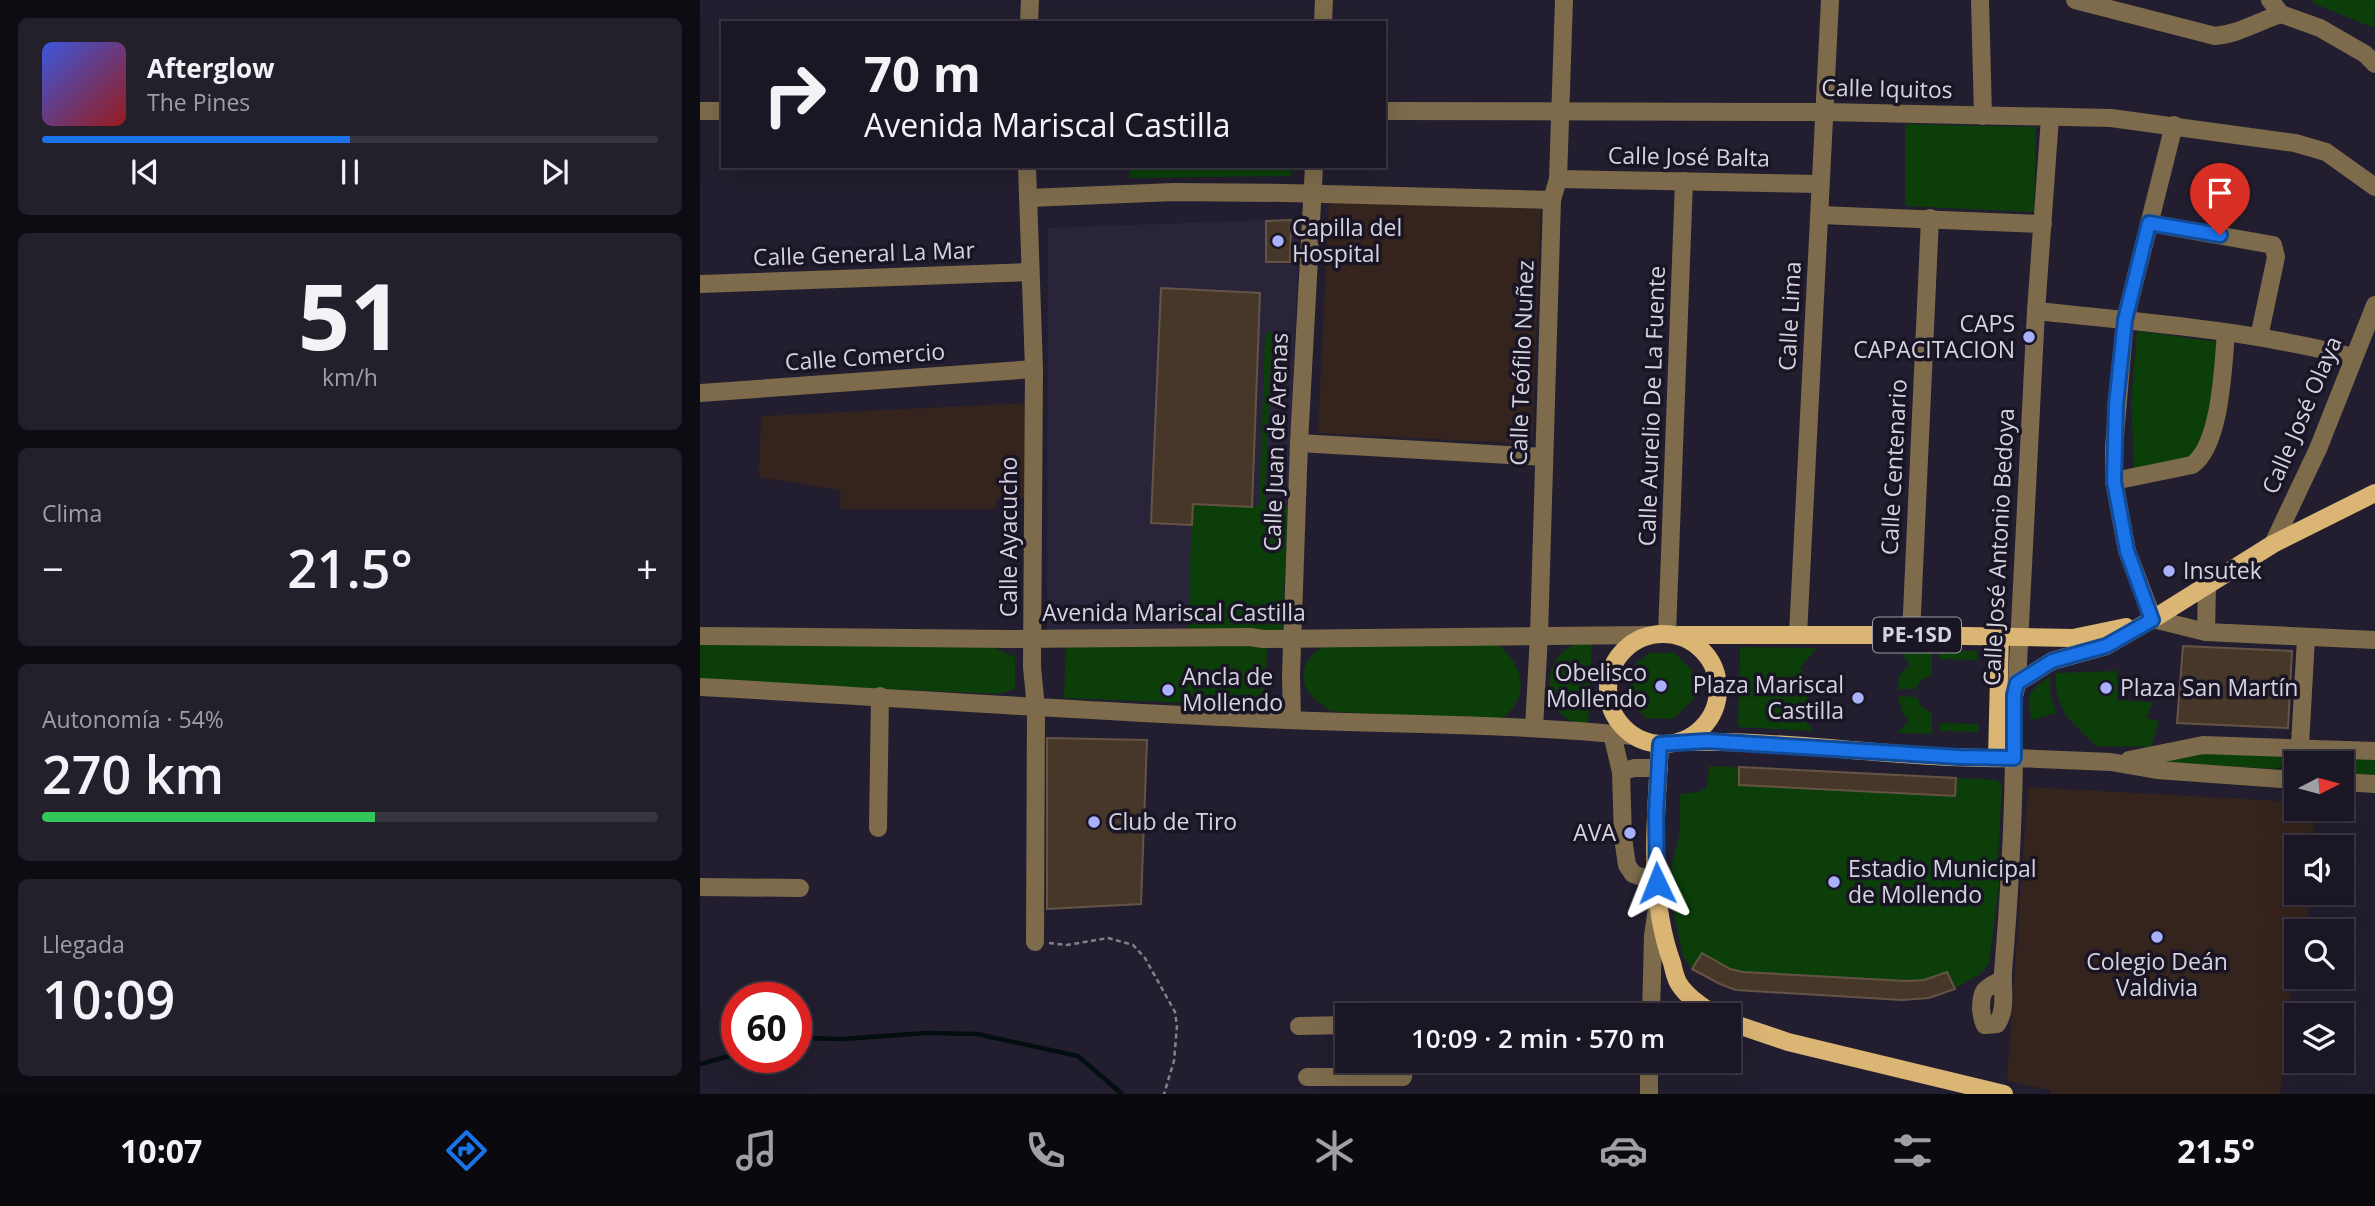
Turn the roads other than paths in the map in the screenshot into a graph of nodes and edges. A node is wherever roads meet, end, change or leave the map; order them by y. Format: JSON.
{"nodes":[{"id":1,"x":1030,"y":0,"type":"edge"},
{"id":2,"x":1324,"y":0,"type":"edge"},
{"id":3,"x":1564,"y":0,"type":"edge"},
{"id":4,"x":1830,"y":0,"type":"edge"},
{"id":5,"x":1980,"y":0,"type":"edge"},
{"id":6,"x":2074,"y":0,"type":"edge"},
{"id":7,"x":2276,"y":7,"type":"edge"},
{"id":8,"x":1029,"y":21,"type":"edge"},
{"id":9,"x":1323,"y":21,"type":"edge"},
{"id":10,"x":2374,"y":61,"type":"edge"},
{"id":11,"x":700,"y":110,"type":"edge"},
{"id":12,"x":721,"y":111,"type":"edge"},
{"id":13,"x":1386,"y":111,"type":"edge"},
{"id":14,"x":1560,"y":111,"type":"junction"},
{"id":15,"x":1824,"y":112,"type":"junction"},
{"id":16,"x":1983,"y":116,"type":"junction"},
{"id":17,"x":2050,"y":118,"type":"junction"},
{"id":18,"x":2174,"y":125,"type":"junction"},
{"id":19,"x":1027,"y":168,"type":"edge"},
{"id":20,"x":1314,"y":168,"type":"edge"},
{"id":21,"x":1558,"y":179,"type":"junction"},
{"id":22,"x":1684,"y":181,"type":"junction"},
{"id":23,"x":1819,"y":184,"type":"junction"},
{"id":24,"x":2375,"y":187,"type":"edge"},
{"id":25,"x":1312,"y":195,"type":"junction"},
{"id":26,"x":1028,"y":198,"type":"junction"},
{"id":27,"x":1552,"y":201,"type":"junction"},
{"id":28,"x":1820,"y":215,"type":"junction"},
{"id":29,"x":1930,"y":218,"type":"junction"},
{"id":30,"x":2043,"y":223,"type":"junction"},
{"id":31,"x":2149,"y":223,"type":"junction"},
{"id":32,"x":1030,"y":272,"type":"junction"},
{"id":33,"x":700,"y":284,"type":"edge"},
{"id":34,"x":2375,"y":305,"type":"edge"},
{"id":35,"x":2036,"y":311,"type":"junction"},
{"id":36,"x":2125,"y":320,"type":"junction"},
{"id":37,"x":2225,"y":333,"type":"junction"},
{"id":38,"x":2259,"y":337,"type":"junction"},
{"id":39,"x":2353,"y":357,"type":"junction"},
{"id":40,"x":1034,"y":369,"type":"junction"},
{"id":41,"x":700,"y":393,"type":"edge"},
{"id":42,"x":1299,"y":443,"type":"junction"},
{"id":43,"x":1544,"y":457,"type":"junction"},
{"id":44,"x":2114,"y":481,"type":"junction"},
{"id":45,"x":2375,"y":493,"type":"edge"},
{"id":46,"x":2273,"y":544,"type":"junction"},
{"id":47,"x":2207,"y":585,"type":"junction"},
{"id":48,"x":2152,"y":620,"type":"junction"},
{"id":49,"x":2206,"y":632,"type":"junction"},
{"id":50,"x":1673,"y":634,"type":"junction"},
{"id":51,"x":1539,"y":635,"type":"junction"},
{"id":52,"x":1648,"y":635,"type":"junction"},
{"id":53,"x":1798,"y":635,"type":"junction"},
{"id":54,"x":1911,"y":635,"type":"junction"},
{"id":55,"x":700,"y":636,"type":"edge"},
{"id":56,"x":2000,"y":636,"type":"junction"},
{"id":57,"x":2020,"y":637,"type":"junction"},
{"id":58,"x":1033,"y":638,"type":"junction"},
{"id":59,"x":1293,"y":638,"type":"junction"},
{"id":60,"x":2305,"y":638,"type":"junction"},
{"id":61,"x":2375,"y":640,"type":"edge"},
{"id":62,"x":2017,"y":683,"type":"junction"},
{"id":63,"x":700,"y":687,"type":"edge"},
{"id":64,"x":880,"y":696,"type":"junction"},
{"id":65,"x":1036,"y":708,"type":"junction"},
{"id":66,"x":1292,"y":720,"type":"junction"},
{"id":67,"x":1534,"y":728,"type":"junction"},
{"id":68,"x":1612,"y":734,"type":"junction"},
{"id":69,"x":1634,"y":736,"type":"junction"},
{"id":70,"x":1681,"y":742,"type":"junction"},
{"id":71,"x":1660,"y":744,"type":"junction"},
{"id":72,"x":2300,"y":751,"type":"edge"},
{"id":73,"x":2375,"y":751,"type":"edge"},
{"id":74,"x":2354,"y":752,"type":"edge"},
{"id":75,"x":2284,"y":753,"type":"edge"},
{"id":76,"x":2006,"y":758,"type":"junction"},
{"id":77,"x":2111,"y":762,"type":"junction"},
{"id":78,"x":1659,"y":768,"type":"junction"},
{"id":79,"x":1621,"y":772,"type":"junction"},
{"id":80,"x":2284,"y":779,"type":"edge"},
{"id":81,"x":2354,"y":783,"type":"edge"},
{"id":82,"x":2375,"y":784,"type":"edge"},
{"id":83,"x":878,"y":828,"type":"dead end"},
{"id":84,"x":1657,"y":883,"type":"junction"},
{"id":85,"x":700,"y":887,"type":"edge"},
{"id":86,"x":800,"y":888,"type":"dead end"},
{"id":87,"x":1657,"y":908,"type":"junction"},
{"id":88,"x":1035,"y":942,"type":"road end"},
{"id":89,"x":2003,"y":979,"type":"dead end"},
{"id":90,"x":1651,"y":1003,"type":"edge"},
{"id":91,"x":1698,"y":1003,"type":"edge"},
{"id":92,"x":1335,"y":1025,"type":"edge"},
{"id":93,"x":1299,"y":1026,"type":"dead end"},
{"id":94,"x":1741,"y":1026,"type":"edge"},
{"id":95,"x":1403,"y":1073,"type":"edge"},
{"id":96,"x":1649,"y":1073,"type":"edge"},
{"id":97,"x":1307,"y":1077,"type":"dead end"},
{"id":98,"x":1650,"y":1094,"type":"edge"},
{"id":99,"x":2004,"y":1094,"type":"edge"}],
"edges":[{"from":1,"to":8,"type":"street"},
{"from":2,"to":9,"type":"street"},
{"from":3,"to":14,"type":"street","name":"Calle Teófilo Nuñez"},
{"from":4,"to":15,"type":"street","name":"Calle Lima"},
{"from":5,"to":16,"type":"street"},
{"from":6,"to":7,"type":"street"},
{"from":7,"to":10,"type":"street"},
{"from":11,"to":12,"type":"street"},
{"from":13,"to":14,"type":"street","name":"Calle Iquitos"},
{"from":14,"to":15,"type":"street","name":"Calle Iquitos"},
{"from":14,"to":21,"type":"street","name":"Calle Teófilo Nuñez"},
{"from":15,"to":16,"type":"street","name":"Calle Iquitos"},
{"from":15,"to":23,"type":"street","name":"Calle Lima"},
{"from":16,"to":17,"type":"street","name":"Calle Iquitos"},
{"from":17,"to":18,"type":"street","name":"Calle Iquitos"},
{"from":17,"to":30,"type":"street","name":"Calle José Antonio Bedoya"},
{"from":18,"to":24,"type":"street","name":"Calle Iquitos"},
{"from":18,"to":31,"type":"street"},
{"from":19,"to":26,"type":"street","name":"Calle Ayacucho"},
{"from":20,"to":25,"type":"street","name":"Calle Juan de Arenas"},
{"from":21,"to":22,"type":"street","name":"Calle José Balta"},
{"from":21,"to":27,"type":"street","name":"Calle Teófilo Nuñez"},
{"from":22,"to":23,"type":"street","name":"Calle José Balta"},
{"from":22,"to":50,"type":"street","name":"Calle Aurelio De La Fuente"},
{"from":23,"to":28,"type":"street","name":"Calle Lima"},
{"from":25,"to":26,"type":"street"},
{"from":25,"to":27,"type":"street"},
{"from":25,"to":42,"type":"street","name":"Calle Juan de Arenas"},
{"from":26,"to":32,"type":"street","name":"Calle Ayacucho"},
{"from":27,"to":43,"type":"street","name":"Calle Teófilo Nuñez"},
{"from":28,"to":29,"type":"street"},
{"from":28,"to":53,"type":"street","name":"Calle Lima"},
{"from":29,"to":30,"type":"street"},
{"from":29,"to":54,"type":"street","name":"Calle Centenario"},
{"from":30,"to":35,"type":"street","name":"Calle José Antonio Bedoya"},
{"from":31,"to":36,"type":"street"},
{"from":31,"to":38,"type":"street"},
{"from":32,"to":33,"type":"street","name":"Calle General La Mar"},
{"from":32,"to":40,"type":"street","name":"Calle Ayacucho"},
{"from":34,"to":39,"type":"street","name":"Calle José Olaya"},
{"from":35,"to":36,"type":"street"},
{"from":35,"to":57,"type":"street","name":"Calle José Antonio Bedoya"},
{"from":36,"to":37,"type":"street"},
{"from":36,"to":44,"type":"street"},
{"from":37,"to":38,"type":"street"},
{"from":37,"to":44,"type":"street"},
{"from":38,"to":39,"type":"street"},
{"from":39,"to":46,"type":"street","name":"Calle José Olaya"},
{"from":40,"to":41,"type":"street","name":"Calle Comercio"},
{"from":40,"to":58,"type":"street","name":"Calle Ayacucho"},
{"from":42,"to":43,"type":"street"},
{"from":42,"to":59,"type":"street","name":"Calle Juan de Arenas"},
{"from":43,"to":51,"type":"street","name":"Calle Teófilo Nuñez"},
{"from":44,"to":48,"type":"street"},
{"from":45,"to":46,"type":"main road"},
{"from":46,"to":47,"type":"main road"},
{"from":47,"to":48,"type":"main road"},
{"from":47,"to":49,"type":"street"},
{"from":48,"to":49,"type":"street"},
{"from":48,"to":57,"type":"main road","number":"PE-1SD"},
{"from":48,"to":62,"type":"main road"},
{"from":49,"to":60,"type":"street"},
{"from":50,"to":52,"type":"main road"},
{"from":50,"to":53,"type":"main road","number":"PE-1SD"},
{"from":50,"to":70,"type":"main road"},
{"from":51,"to":52,"type":"street","name":"Avenida Mariscal Castilla"},
{"from":51,"to":59,"type":"street","name":"Avenida Mariscal Castilla"},
{"from":51,"to":67,"type":"street","name":"Calle Teófilo Nuñez"},
{"from":52,"to":69,"type":"main road"},
{"from":53,"to":54,"type":"main road","number":"PE-1SD"},
{"from":54,"to":56,"type":"main road","number":"PE-1SD"},
{"from":55,"to":58,"type":"street","name":"Avenida Mariscal Castilla"},
{"from":56,"to":57,"type":"main road","number":"PE-1SD"},
{"from":56,"to":76,"type":"main road"},
{"from":57,"to":62,"type":"street","name":"Calle José Antonio Bedoya"},
{"from":58,"to":59,"type":"street","name":"Avenida Mariscal Castilla"},
{"from":58,"to":65,"type":"street","name":"Calle Ayacucho"},
{"from":59,"to":66,"type":"street","name":"Calle Juan de Arenas"},
{"from":60,"to":61,"type":"street"},
{"from":60,"to":72,"type":"street"},
{"from":62,"to":76,"type":"main road","name":"Calle José Antonio Bedoya"},
{"from":63,"to":64,"type":"street"},
{"from":64,"to":65,"type":"street"},
{"from":64,"to":83,"type":"street"},
{"from":65,"to":66,"type":"street"},
{"from":65,"to":88,"type":"street","name":"Calle Ayacucho"},
{"from":66,"to":67,"type":"street"},
{"from":67,"to":68,"type":"street"},
{"from":68,"to":69,"type":"street"},
{"from":68,"to":79,"type":"street"},
{"from":69,"to":71,"type":"main road"},
{"from":70,"to":71,"type":"main road"},
{"from":70,"to":76,"type":"main road"},
{"from":71,"to":78,"type":"main road"},
{"from":73,"to":74,"type":"street"},
{"from":75,"to":77,"type":"street"},
{"from":76,"to":77,"type":"street"},
{"from":76,"to":89,"type":"street","name":"Calle José Antonio Bedoya"},
{"from":77,"to":80,"type":"street"},
{"from":78,"to":79,"type":"street"},
{"from":78,"to":84,"type":"main road"},
{"from":79,"to":84,"type":"street"},
{"from":81,"to":82,"type":"street"},
{"from":84,"to":87,"type":"main road"},
{"from":85,"to":86,"type":"street"},
{"from":87,"to":90,"type":"street"},
{"from":87,"to":91,"type":"main road"},
{"from":92,"to":93,"type":"street"},
{"from":94,"to":99,"type":"main road"},
{"from":95,"to":97,"type":"street"},
{"from":96,"to":98,"type":"street"}]}
